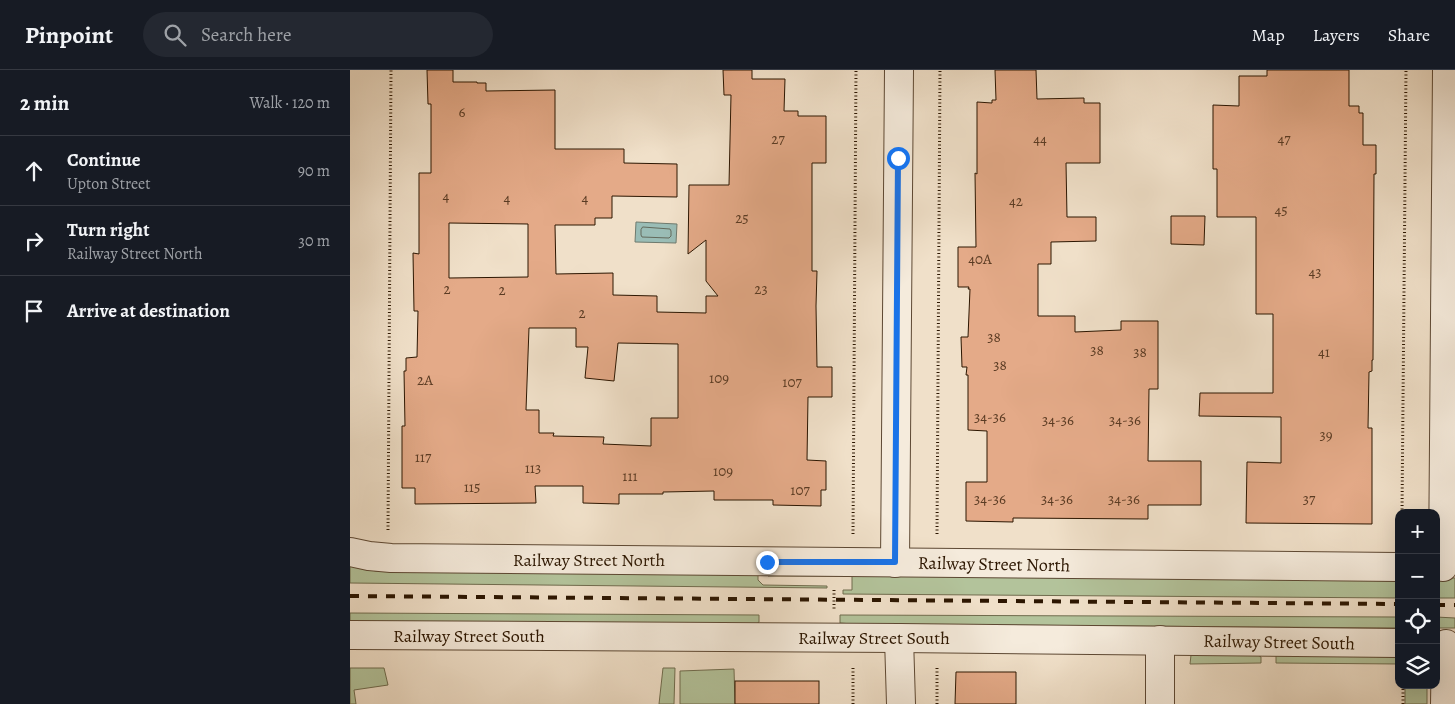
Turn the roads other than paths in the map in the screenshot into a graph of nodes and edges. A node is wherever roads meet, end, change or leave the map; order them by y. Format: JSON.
{"nodes":[{"id":1,"x":899,"y":70,"type":"edge"},
{"id":2,"x":1447,"y":70,"type":"edge"},
{"id":3,"x":350,"y":552,"type":"edge"},
{"id":4,"x":895,"y":562,"type":"junction"},
{"id":5,"x":1395,"y":567,"type":"edge"},
{"id":6,"x":1445,"y":567,"type":"edge"},
{"id":7,"x":350,"y":635,"type":"edge"},
{"id":8,"x":899,"y":638,"type":"junction"},
{"id":9,"x":1160,"y":640,"type":"junction"},
{"id":10,"x":1395,"y":643,"type":"edge"},
{"id":11,"x":1446,"y":644,"type":"edge"},
{"id":12,"x":901,"y":704,"type":"edge"},
{"id":13,"x":1160,"y":704,"type":"edge"},
{"id":14,"x":1445,"y":704,"type":"edge"}],
"edges":[{"from":1,"to":4,"type":"street"},
{"from":2,"to":6,"type":"street"},
{"from":3,"to":4,"type":"street","name":"Railway Street North"},
{"from":4,"to":5,"type":"street","name":"Railway Street North"},
{"from":7,"to":8,"type":"street","name":"Railway Street South"},
{"from":8,"to":9,"type":"street","name":"Railway Street South"},
{"from":8,"to":12,"type":"street"},
{"from":9,"to":10,"type":"street","name":"Railway Street South"},
{"from":9,"to":13,"type":"street"},
{"from":11,"to":14,"type":"street"}]}
